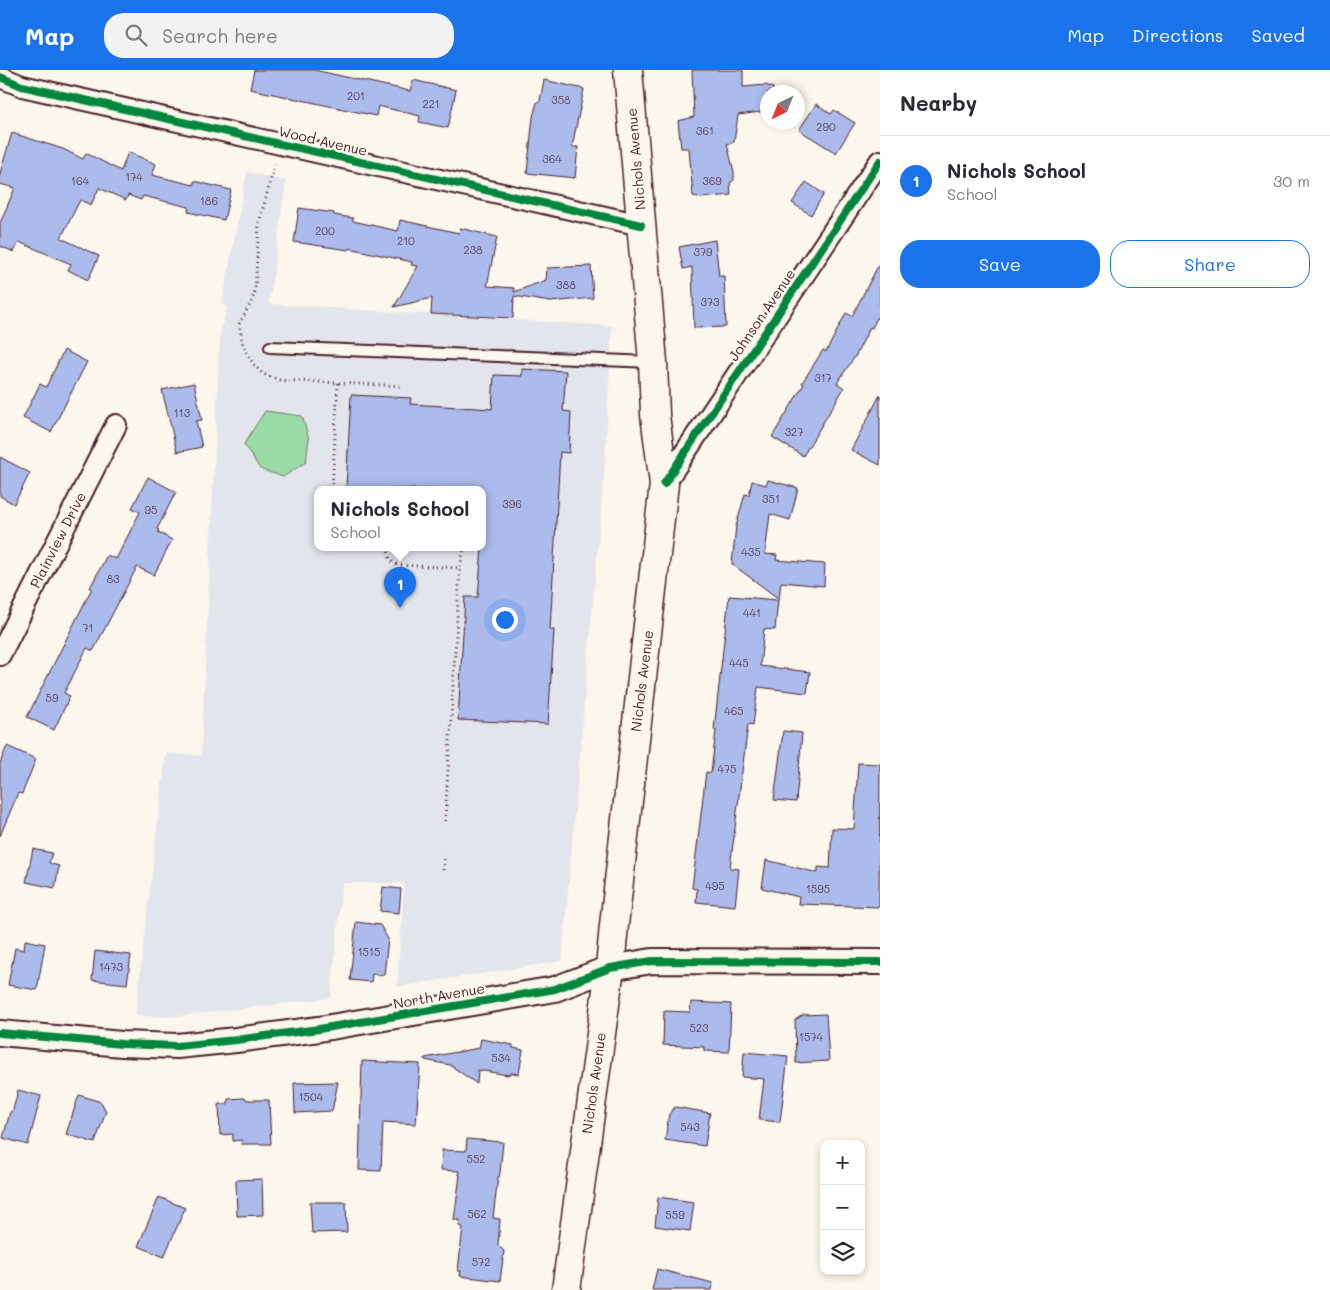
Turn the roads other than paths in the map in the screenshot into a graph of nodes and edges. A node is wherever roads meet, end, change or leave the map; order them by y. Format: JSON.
{"nodes":[{"id":1,"x":628,"y":70,"type":"edge"},
{"id":2,"x":0,"y":77,"type":"edge"},
{"id":3,"x":880,"y":161,"type":"edge"},
{"id":4,"x":641,"y":225,"type":"junction"},
{"id":5,"x":270,"y":347,"type":"dead end"},
{"id":6,"x":653,"y":362,"type":"junction"},
{"id":7,"x":116,"y":425,"type":"dead end"},
{"id":8,"x":664,"y":484,"type":"junction"},
{"id":9,"x":0,"y":654,"type":"edge"},
{"id":10,"x":880,"y":962,"type":"edge"},
{"id":11,"x":610,"y":968,"type":"junction"},
{"id":12,"x":0,"y":1033,"type":"edge"},
{"id":13,"x":566,"y":1290,"type":"edge"}],
"edges":[{"from":1,"to":4,"type":"main road","name":"Nichols Avenue"},
{"from":2,"to":4,"type":"street","name":"Wood Avenue"},
{"from":3,"to":8,"type":"street","name":"Johnson Avenue"},
{"from":4,"to":6,"type":"main road","name":"Nichols Avenue"},
{"from":5,"to":6,"type":"lane"},
{"from":6,"to":8,"type":"main road","name":"Nichols Avenue"},
{"from":7,"to":9,"type":"street","name":"Plainview Drive"},
{"from":8,"to":11,"type":"main road","name":"Nichols Avenue"},
{"from":10,"to":11,"type":"street","name":"North Avenue"},
{"from":11,"to":12,"type":"street","name":"North Avenue"},
{"from":11,"to":13,"type":"main road","name":"Nichols Avenue"}]}
